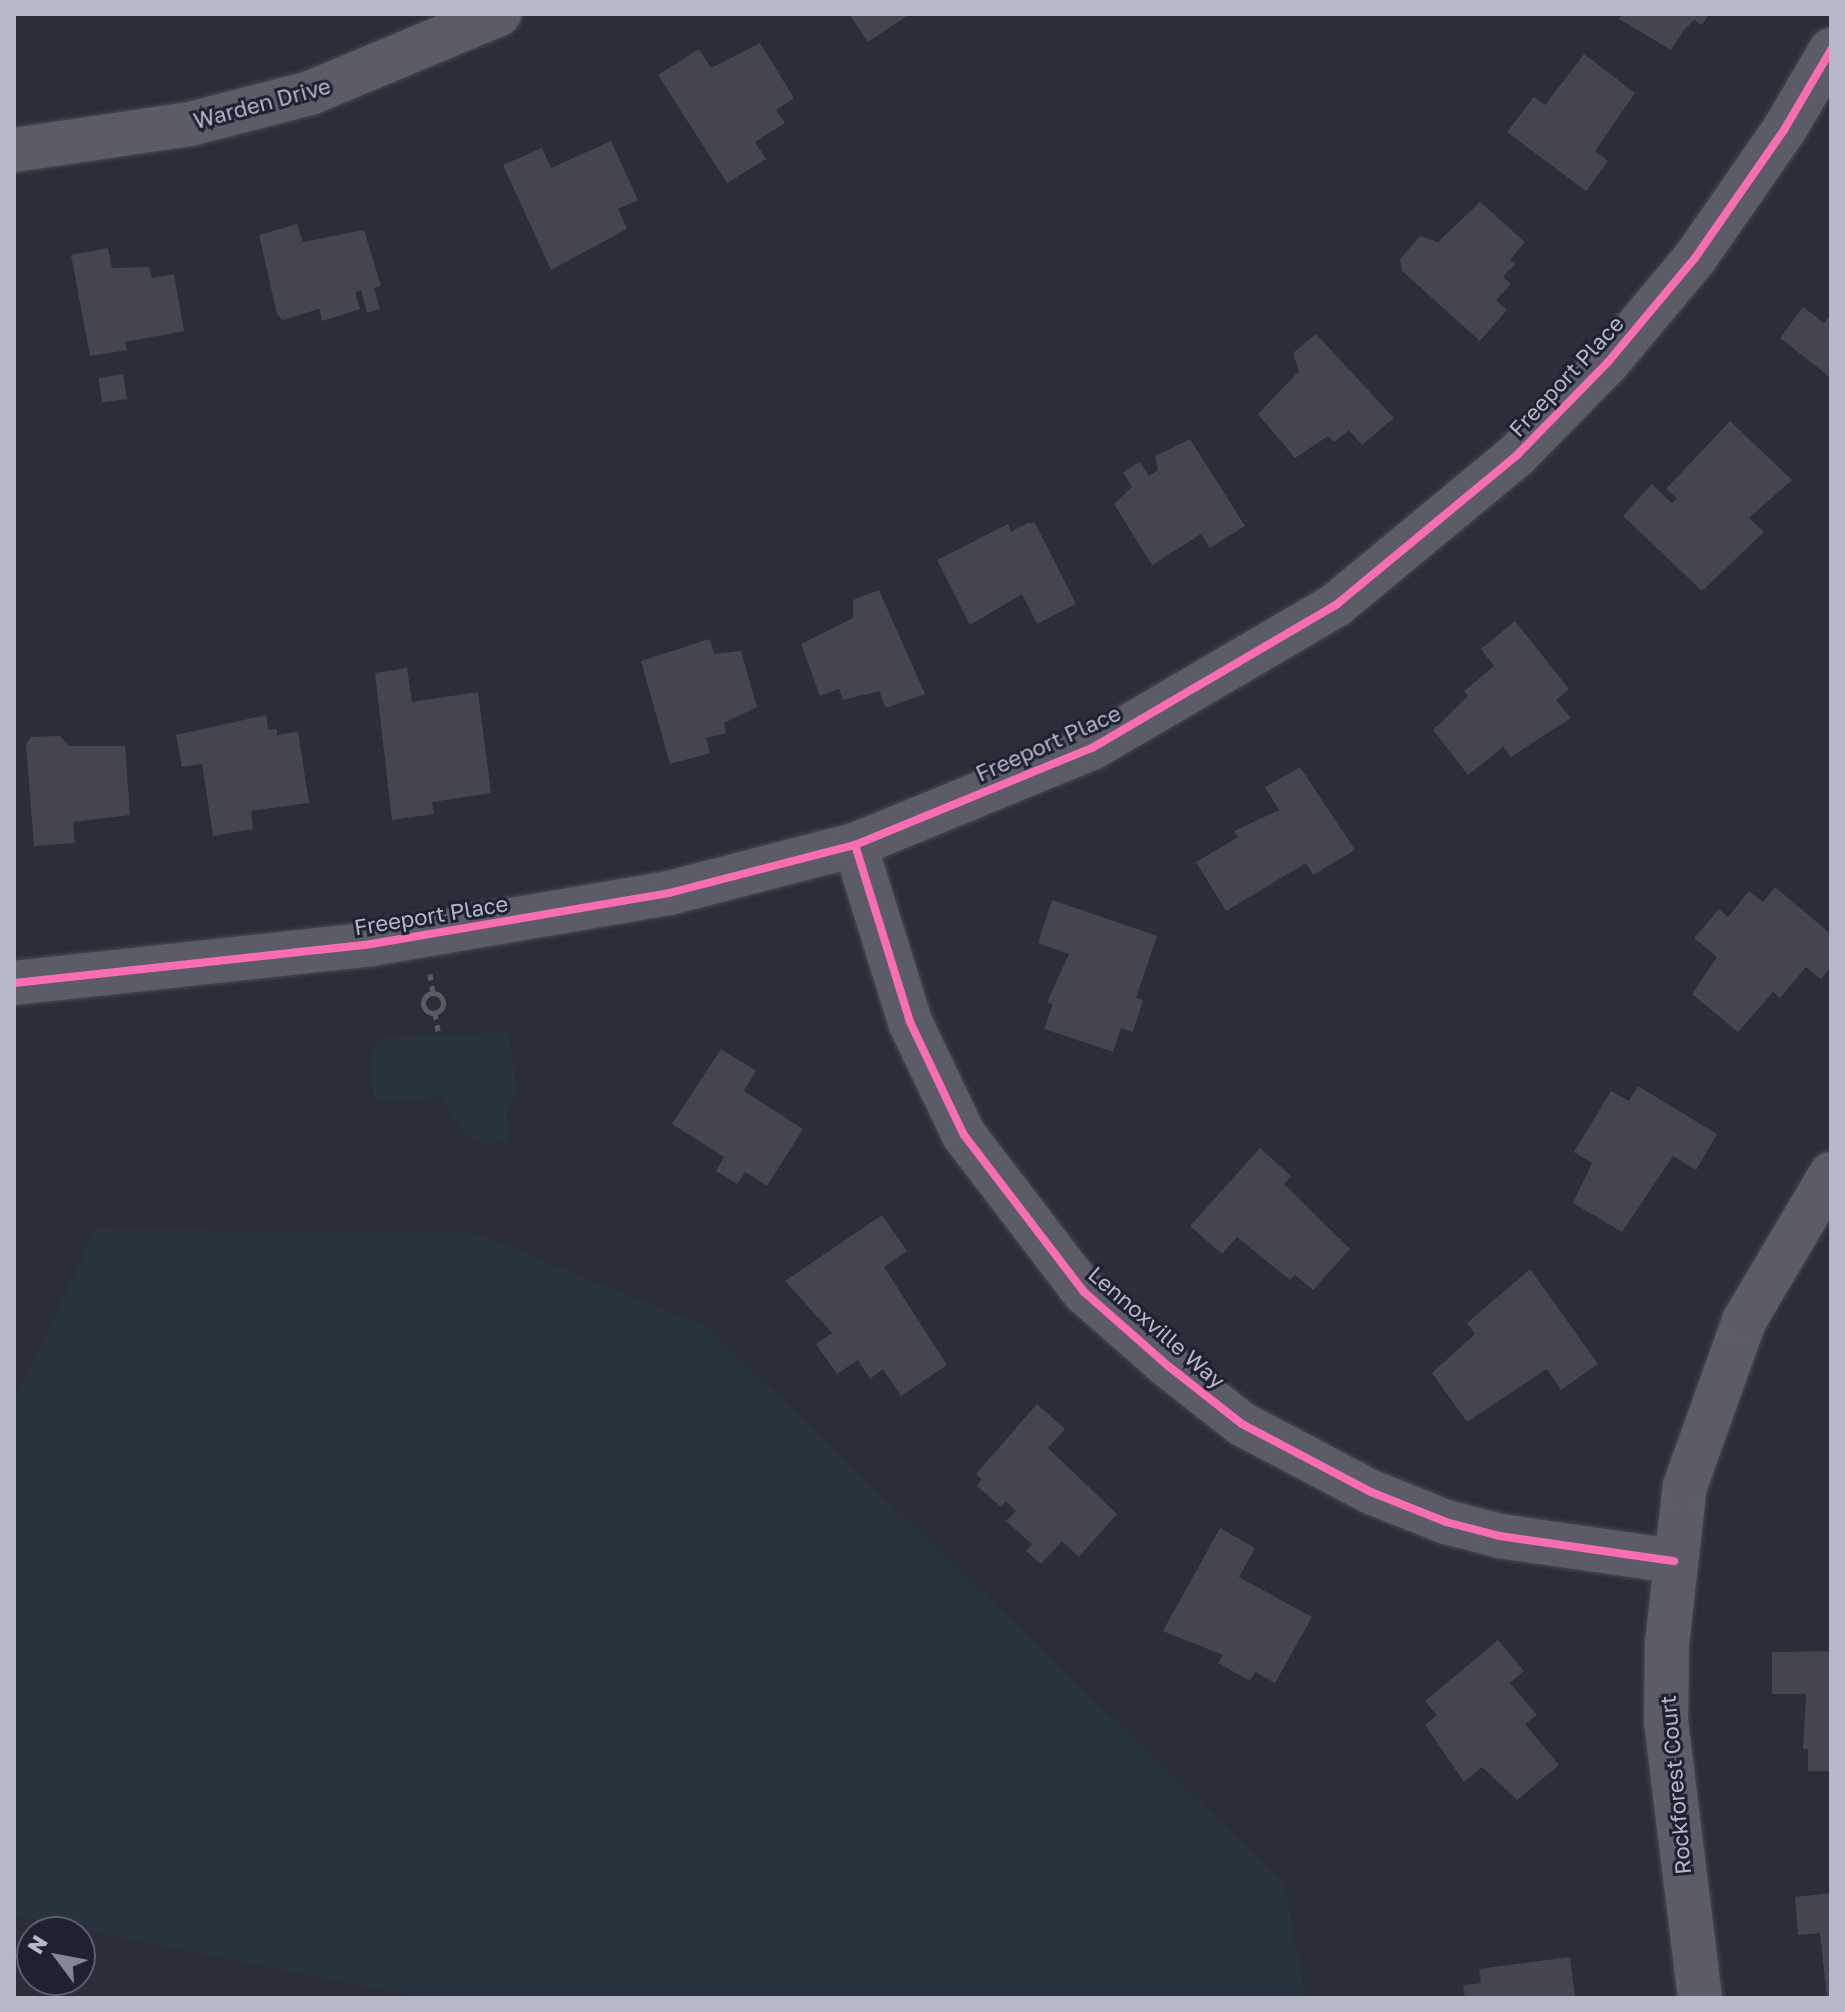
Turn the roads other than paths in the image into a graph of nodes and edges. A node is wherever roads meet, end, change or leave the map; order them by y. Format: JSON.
{"nodes":[{"id":1,"x":499,"y":14,"type":"edge"},
{"id":2,"x":1831,"y":50,"type":"edge"},
{"id":3,"x":14,"y":150,"type":"edge"},
{"id":4,"x":855,"y":845,"type":"junction"},
{"id":5,"x":14,"y":983,"type":"edge"},
{"id":6,"x":1831,"y":1174,"type":"edge"},
{"id":7,"x":1674,"y":1561,"type":"junction"},
{"id":8,"x":1700,"y":1998,"type":"edge"}],
"edges":[{"from":1,"to":3,"type":"street","name":"Warden Drive"},
{"from":2,"to":4,"type":"street","name":"Freeport Place"},
{"from":4,"to":5,"type":"street","name":"Freeport Place"},
{"from":4,"to":7,"type":"street","name":"Lennoxville Way"},
{"from":6,"to":7,"type":"street","name":"Rockforest Court"},
{"from":7,"to":8,"type":"street","name":"Rockforest Court"}]}
